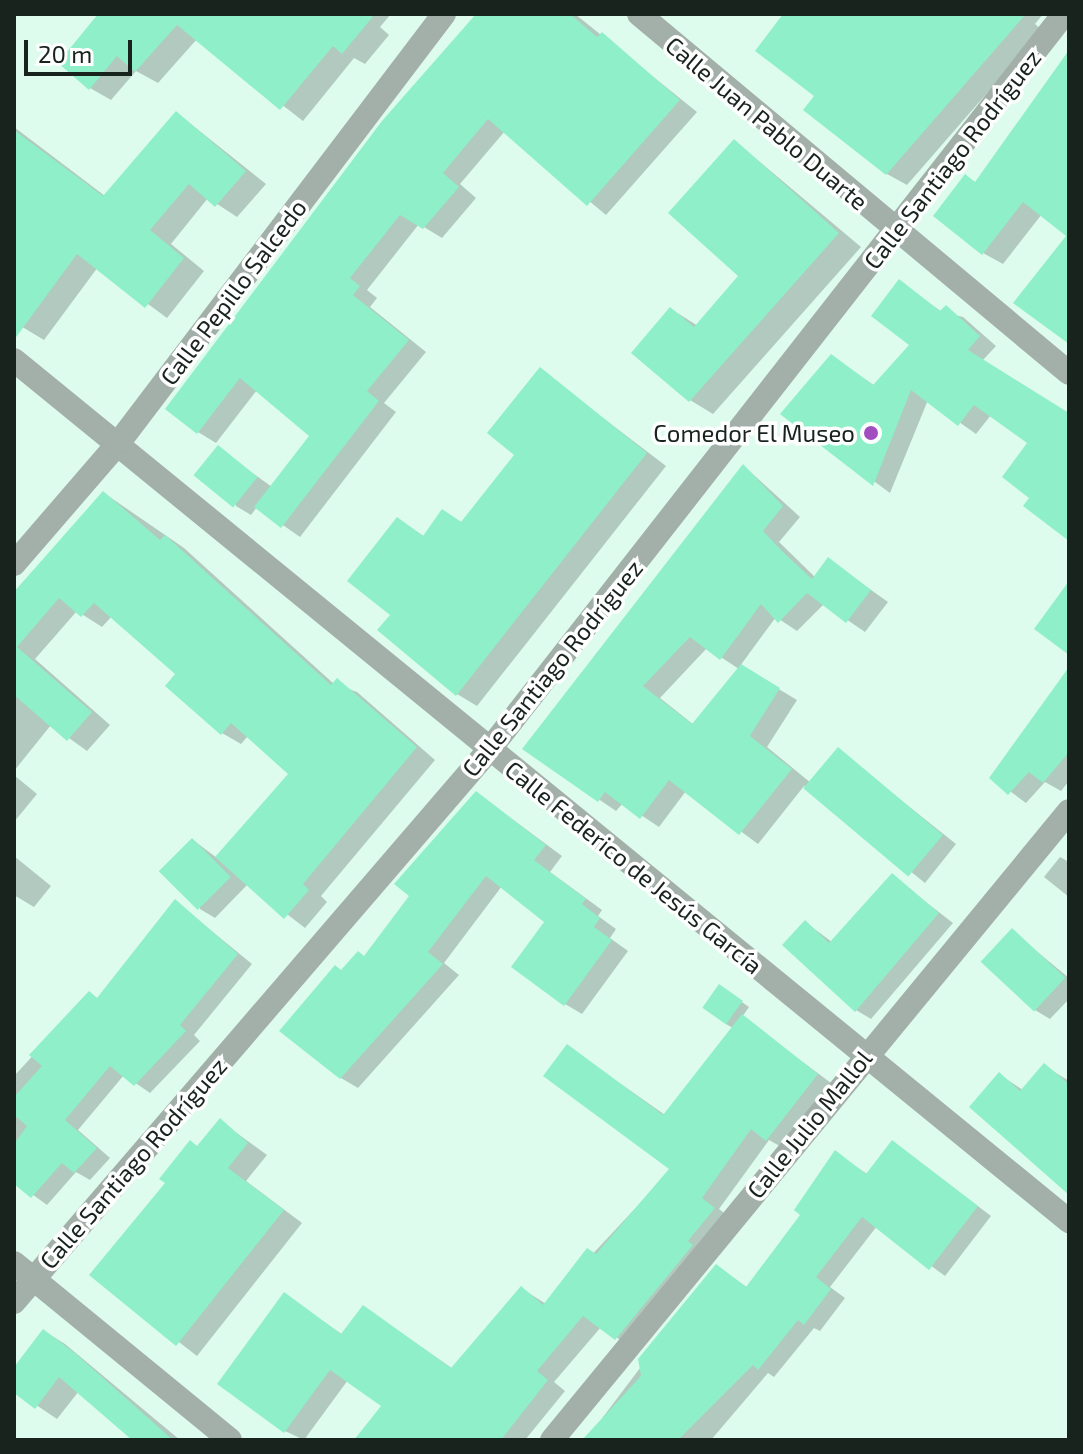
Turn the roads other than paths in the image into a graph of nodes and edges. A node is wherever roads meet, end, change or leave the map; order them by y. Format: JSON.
{"nodes":[{"id":1,"x":444,"y":14,"type":"edge"},
{"id":2,"x":639,"y":14,"type":"edge"},
{"id":3,"x":1064,"y":14,"type":"edge"},
{"id":4,"x":896,"y":232,"type":"junction"},
{"id":5,"x":14,"y":360,"type":"edge"},
{"id":6,"x":1069,"y":373,"type":"edge"},
{"id":7,"x":120,"y":441,"type":"junction"},
{"id":8,"x":14,"y":564,"type":"edge"},
{"id":9,"x":489,"y":750,"type":"junction"},
{"id":10,"x":1067,"y":817,"type":"edge"},
{"id":11,"x":865,"y":1054,"type":"junction"},
{"id":12,"x":1069,"y":1221,"type":"edge"},
{"id":13,"x":14,"y":1263,"type":"edge"},
{"id":14,"x":33,"y":1279,"type":"junction"},
{"id":15,"x":14,"y":1302,"type":"edge"},
{"id":16,"x":230,"y":1440,"type":"edge"},
{"id":17,"x":552,"y":1440,"type":"edge"}],
"edges":[{"from":1,"to":7,"type":"street","name":"Calle Pepillo Salcedo"},
{"from":2,"to":4,"type":"street","name":"Calle Juan Pablo Duarte"},
{"from":3,"to":4,"type":"street","name":"Calle Santiago Rodríguez"},
{"from":4,"to":6,"type":"street","name":"Calle Juan Pablo Duarte"},
{"from":4,"to":9,"type":"street","name":"Calle Santiago Rodríguez"},
{"from":5,"to":7,"type":"street","name":"Calle Federico de Jesús García"},
{"from":7,"to":8,"type":"street","name":"Calle Pepillo Salcedo"},
{"from":7,"to":9,"type":"street","name":"Calle Federico de Jesús García"},
{"from":9,"to":11,"type":"street","name":"Calle Federico de Jesús García"},
{"from":9,"to":14,"type":"street","name":"Calle Santiago Rodríguez"},
{"from":10,"to":11,"type":"street","name":"Calle Julio Mallol"},
{"from":11,"to":12,"type":"street","name":"Calle Federico de Jesús García"},
{"from":11,"to":17,"type":"street","name":"Calle Julio Mallol"},
{"from":13,"to":14,"type":"street"},
{"from":14,"to":15,"type":"street","name":"Calle Santiago Rodríguez"},
{"from":14,"to":16,"type":"street"}]}
